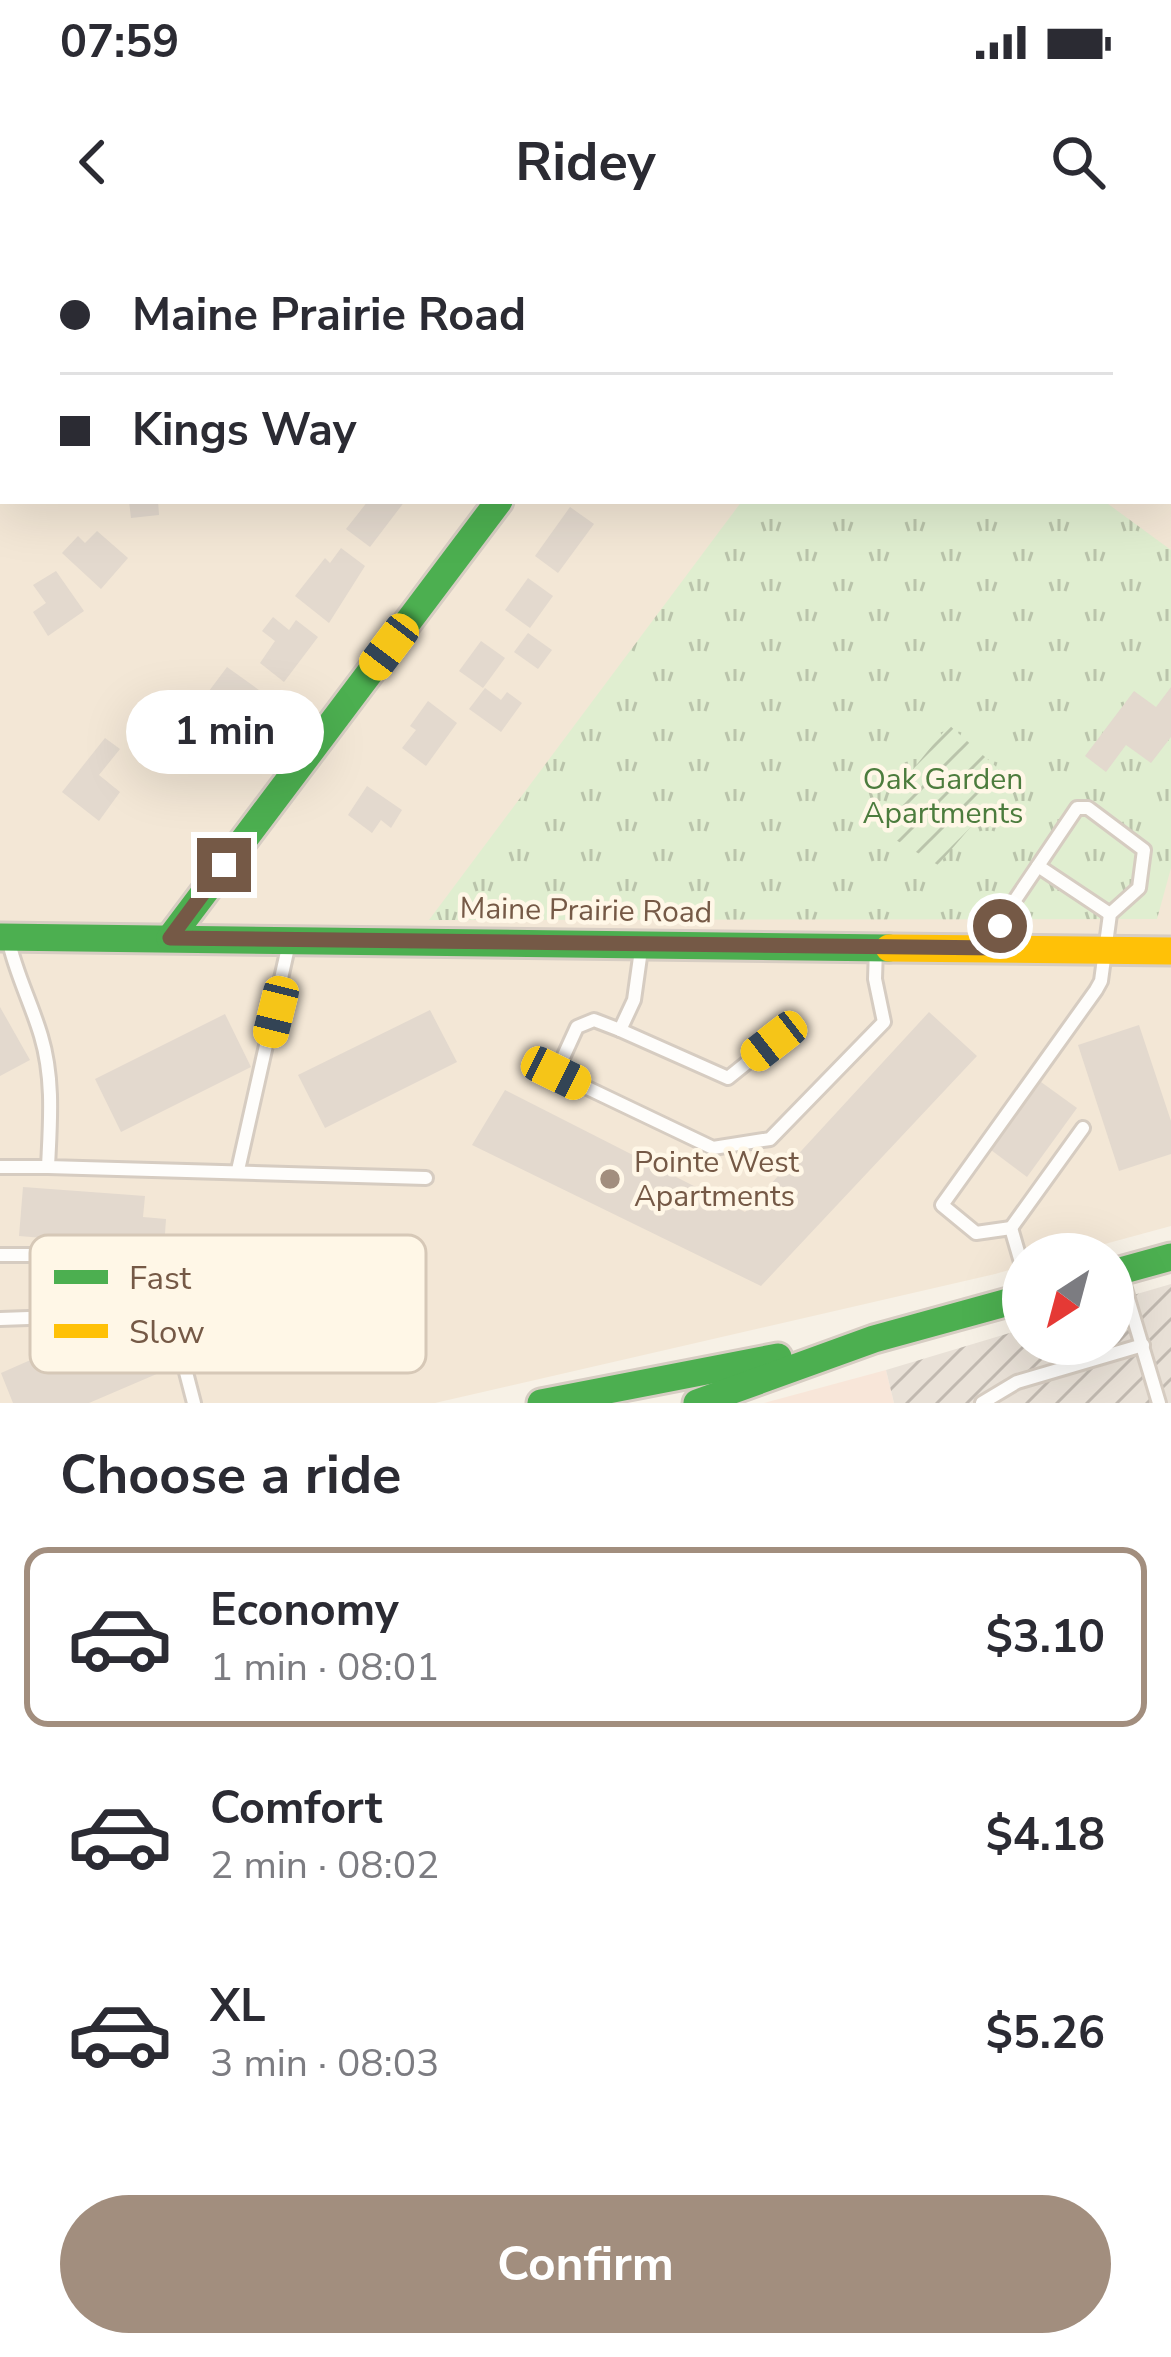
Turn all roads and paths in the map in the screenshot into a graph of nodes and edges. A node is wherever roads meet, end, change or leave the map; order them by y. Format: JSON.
{"nodes":[{"id":1,"x":497,"y":504,"type":"edge"},
{"id":2,"x":1038,"y":866,"type":"junction"},
{"id":3,"x":1110,"y":914,"type":"junction"},
{"id":4,"x":4,"y":937,"type":"edge"},
{"id":5,"x":170,"y":938,"type":"junction"},
{"id":6,"x":290,"y":939,"type":"junction"},
{"id":7,"x":641,"y":944,"type":"junction"},
{"id":8,"x":876,"y":947,"type":"junction"},
{"id":9,"x":996,"y":948,"type":"junction"},
{"id":10,"x":1106,"y":950,"type":"junction"},
{"id":11,"x":1171,"y":951,"type":"edge"},
{"id":12,"x":620,"y":1030,"type":"junction"},
{"id":13,"x":774,"y":1041,"type":"dead end"},
{"id":14,"x":1083,"y":1128,"type":"dead end"},
{"id":15,"x":0,"y":1167,"type":"edge"},
{"id":16,"x":48,"y":1167,"type":"junction"},
{"id":17,"x":238,"y":1170,"type":"junction"},
{"id":18,"x":426,"y":1178,"type":"dead end"},
{"id":19,"x":1011,"y":1228,"type":"junction"},
{"id":20,"x":1012,"y":1233,"type":"edge"},
{"id":21,"x":0,"y":1255,"type":"edge"},
{"id":22,"x":30,"y":1256,"type":"edge"},
{"id":23,"x":1171,"y":1258,"type":"edge"},
{"id":24,"x":1134,"y":1267,"type":"edge"},
{"id":25,"x":1002,"y":1304,"type":"edge"},
{"id":26,"x":30,"y":1318,"type":"edge"},
{"id":27,"x":0,"y":1319,"type":"edge"},
{"id":28,"x":1134,"y":1321,"type":"edge"},
{"id":29,"x":874,"y":1339,"type":"junction"},
{"id":30,"x":1143,"y":1345,"type":"junction"},
{"id":31,"x":186,"y":1373,"type":"edge"},
{"id":32,"x":194,"y":1403,"type":"edge"},
{"id":33,"x":541,"y":1403,"type":"edge"},
{"id":34,"x":697,"y":1403,"type":"edge"},
{"id":35,"x":982,"y":1403,"type":"edge"},
{"id":36,"x":1159,"y":1403,"type":"edge"}],
"edges":[{"from":1,"to":5,"type":"street"},
{"from":2,"to":3,"type":"lane"},
{"from":2,"to":3,"type":"lane"},
{"from":2,"to":9,"type":"lane"},
{"from":3,"to":10,"type":"lane"},
{"from":4,"to":5,"type":"street","name":"Maine Prairie Road"},
{"from":4,"to":16,"type":"lane"},
{"from":5,"to":6,"type":"street","name":"Maine Prairie Road"},
{"from":6,"to":7,"type":"street","name":"Maine Prairie Road"},
{"from":6,"to":17,"type":"lane"},
{"from":7,"to":8,"type":"street","name":"Maine Prairie Road"},
{"from":7,"to":12,"type":"lane"},
{"from":8,"to":9,"type":"street","name":"Maine Prairie Road"},
{"from":8,"to":12,"type":"lane"},
{"from":9,"to":10,"type":"street","name":"Maine Prairie Road"},
{"from":10,"to":11,"type":"street","name":"Maine Prairie Road"},
{"from":10,"to":19,"type":"lane"},
{"from":12,"to":13,"type":"lane"},
{"from":14,"to":19,"type":"lane"},
{"from":15,"to":16,"type":"lane"},
{"from":16,"to":17,"type":"lane"},
{"from":17,"to":18,"type":"lane"},
{"from":19,"to":20,"type":"lane"},
{"from":21,"to":22,"type":"lane"},
{"from":23,"to":24,"type":"street"},
{"from":25,"to":29,"type":"street"},
{"from":26,"to":27,"type":"lane"},
{"from":28,"to":30,"type":"lane"},
{"from":29,"to":33,"type":"street"},
{"from":29,"to":34,"type":"street"},
{"from":30,"to":35,"type":"lane"},
{"from":30,"to":36,"type":"lane"},
{"from":31,"to":32,"type":"lane"}]}
